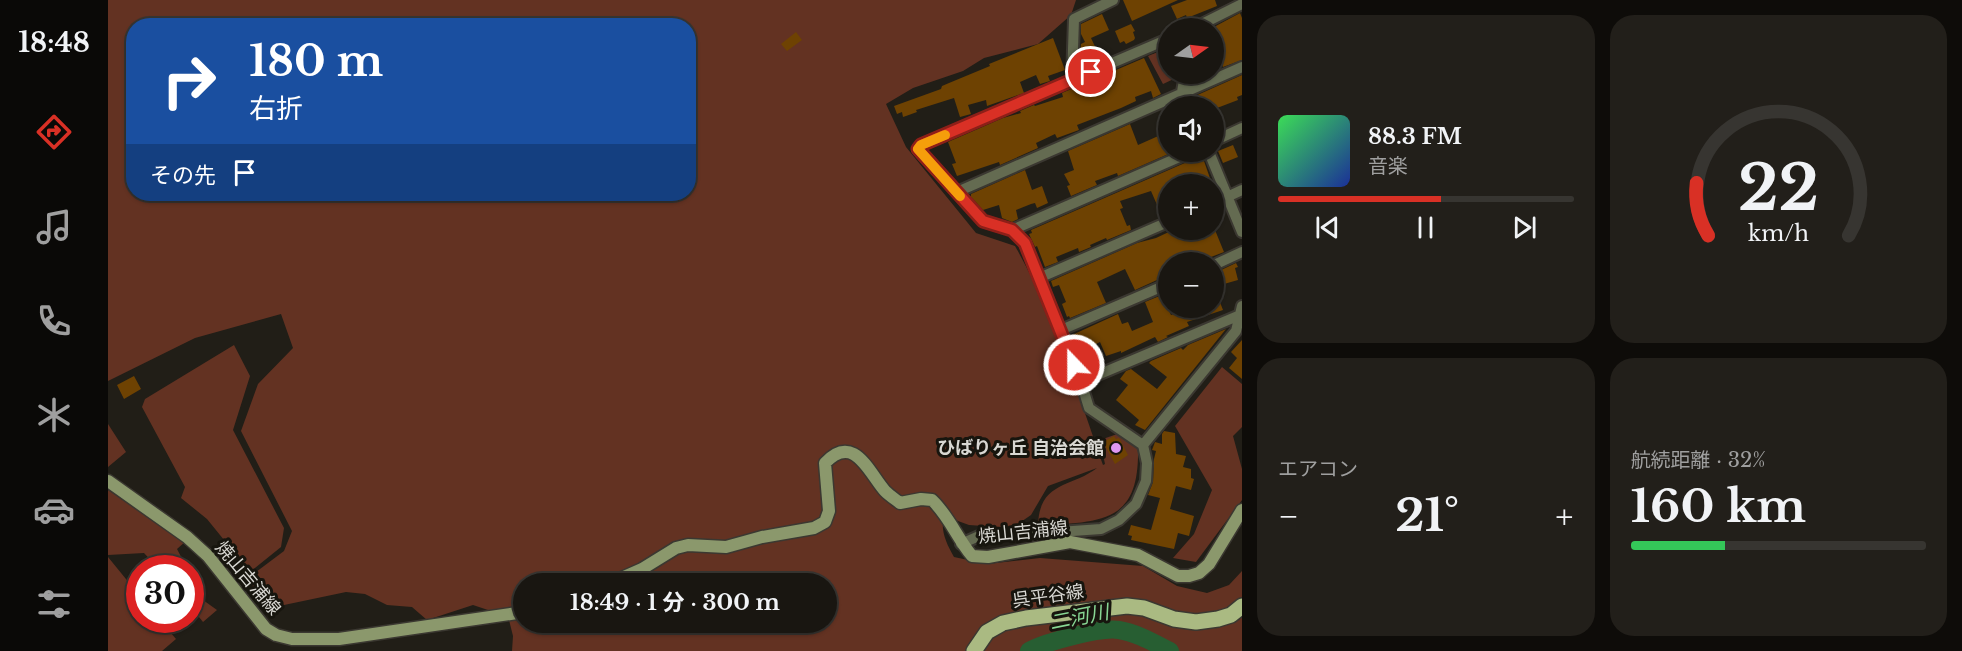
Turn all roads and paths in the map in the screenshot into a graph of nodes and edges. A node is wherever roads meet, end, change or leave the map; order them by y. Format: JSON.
{"nodes":[{"id":1,"x":1113,"y":0,"type":"edge"},
{"id":2,"x":1242,"y":4,"type":"edge"},
{"id":3,"x":1214,"y":18,"type":"edge"},
{"id":4,"x":1158,"y":43,"type":"edge"},
{"id":5,"x":1242,"y":67,"type":"edge"},
{"id":6,"x":1072,"y":80,"type":"junction"},
{"id":7,"x":1183,"y":84,"type":"edge"},
{"id":8,"x":1182,"y":92,"type":"junction"},
{"id":9,"x":1184,"y":96,"type":"edge"},
{"id":10,"x":1242,"y":128,"type":"edge"},
{"id":11,"x":1224,"y":136,"type":"edge"},
{"id":12,"x":1168,"y":162,"type":"edge"},
{"id":13,"x":1213,"y":162,"type":"edge"},
{"id":14,"x":1242,"y":190,"type":"edge"},
{"id":15,"x":957,"y":192,"type":"junction"},
{"id":16,"x":1227,"y":197,"type":"junction"},
{"id":17,"x":1224,"y":198,"type":"edge"},
{"id":18,"x":1158,"y":226,"type":"edge"},
{"id":19,"x":1012,"y":230,"type":"junction"},
{"id":20,"x":1242,"y":232,"type":"edge"},
{"id":21,"x":1242,"y":252,"type":"edge"},
{"id":22,"x":1224,"y":260,"type":"edge"},
{"id":23,"x":1040,"y":278,"type":"junction"},
{"id":24,"x":1158,"y":288,"type":"edge"},
{"id":25,"x":1241,"y":310,"type":"edge"},
{"id":26,"x":1061,"y":330,"type":"junction"},
{"id":27,"x":1081,"y":382,"type":"junction"},
{"id":28,"x":1143,"y":445,"type":"junction"},
{"id":29,"x":108,"y":482,"type":"edge"},
{"id":30,"x":1242,"y":510,"type":"edge"},
{"id":31,"x":962,"y":544,"type":"junction"},
{"id":32,"x":633,"y":573,"type":"edge"},
{"id":33,"x":1242,"y":606,"type":"edge"},
{"id":34,"x":513,"y":614,"type":"edge"},
{"id":35,"x":974,"y":651,"type":"edge"}],
"edges":[{"from":1,"to":6,"type":"street"},
{"from":2,"to":3,"type":"street"},
{"from":4,"to":6,"type":"street"},
{"from":5,"to":8,"type":"street"},
{"from":6,"to":15,"type":"street"},
{"from":7,"to":8,"type":"street"},
{"from":8,"to":9,"type":"street"},
{"from":8,"to":15,"type":"street"},
{"from":10,"to":11,"type":"street"},
{"from":12,"to":19,"type":"street"},
{"from":13,"to":16,"type":"street"},
{"from":14,"to":16,"type":"street"},
{"from":15,"to":19,"type":"street"},
{"from":16,"to":17,"type":"street"},
{"from":16,"to":20,"type":"street"},
{"from":18,"to":23,"type":"street"},
{"from":19,"to":23,"type":"street"},
{"from":21,"to":22,"type":"street"},
{"from":23,"to":26,"type":"street"},
{"from":24,"to":26,"type":"street"},
{"from":25,"to":27,"type":"street"},
{"from":25,"to":28,"type":"street"},
{"from":26,"to":27,"type":"street"},
{"from":27,"to":28,"type":"street"},
{"from":28,"to":31,"type":"street"},
{"from":29,"to":34,"type":"main road","name":"焼山吉浦線"},
{"from":30,"to":31,"type":"main road","name":"焼山吉浦線"},
{"from":31,"to":32,"type":"main road","name":"焼山吉浦線"},
{"from":33,"to":35,"type":"main road","name":"呉平谷線"}]}
